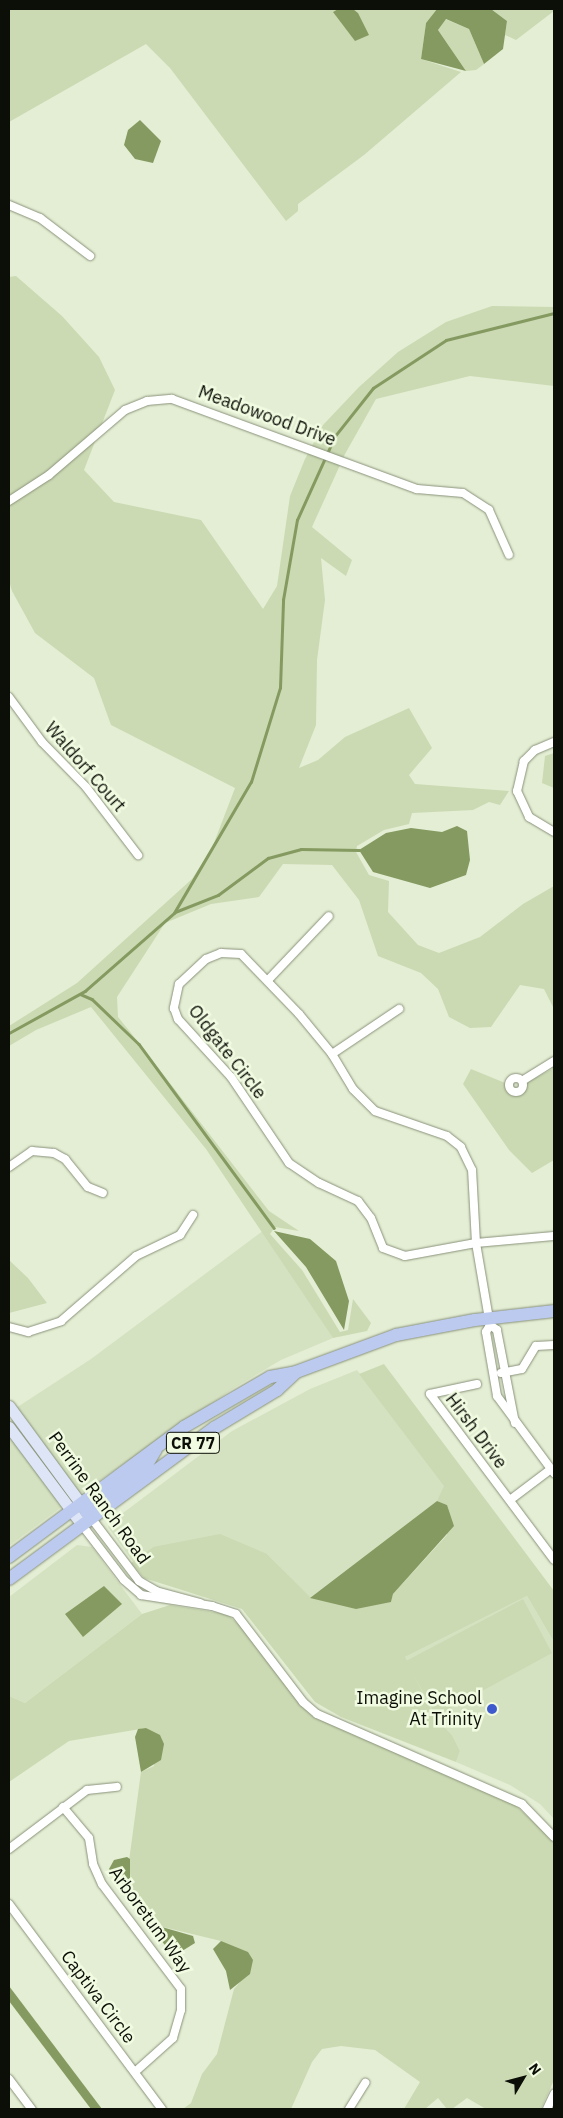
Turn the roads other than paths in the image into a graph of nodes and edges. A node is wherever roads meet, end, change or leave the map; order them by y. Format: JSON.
{"nodes":[{"id":1,"x":9,"y":205,"type":"edge"},
{"id":2,"x":90,"y":256,"type":"dead end"},
{"id":3,"x":9,"y":501,"type":"edge"},
{"id":4,"x":508,"y":554,"type":"dead end"},
{"id":5,"x":9,"y":697,"type":"edge"},
{"id":6,"x":554,"y":742,"type":"edge"},
{"id":7,"x":554,"y":832,"type":"edge"},
{"id":8,"x":138,"y":855,"type":"dead end"},
{"id":9,"x":329,"y":916,"type":"dead end"},
{"id":10,"x":268,"y":980,"type":"junction"},
{"id":11,"x":399,"y":1009,"type":"dead end"},
{"id":12,"x":332,"y":1054,"type":"junction"},
{"id":13,"x":554,"y":1061,"type":"edge"},
{"id":14,"x":522,"y":1081,"type":"dead end"},
{"id":15,"x":9,"y":1167,"type":"edge"},
{"id":16,"x":103,"y":1193,"type":"dead end"},
{"id":17,"x":192,"y":1215,"type":"dead end"},
{"id":18,"x":554,"y":1236,"type":"edge"},
{"id":19,"x":476,"y":1243,"type":"junction"},
{"id":20,"x":554,"y":1311,"type":"edge"},
{"id":21,"x":490,"y":1321,"type":"junction"},
{"id":22,"x":9,"y":1327,"type":"edge"},
{"id":23,"x":554,"y":1345,"type":"edge"},
{"id":24,"x":296,"y":1372,"type":"junction"},
{"id":25,"x":504,"y":1372,"type":"junction"},
{"id":26,"x":492,"y":1374,"type":"junction"},
{"id":27,"x":477,"y":1384,"type":"dead end"},
{"id":28,"x":9,"y":1406,"type":"edge"},
{"id":29,"x":515,"y":1423,"type":"junction"},
{"id":30,"x":9,"y":1427,"type":"edge"},
{"id":31,"x":553,"y":1471,"type":"edge"},
{"id":32,"x":510,"y":1500,"type":"junction"},
{"id":33,"x":82,"y":1515,"type":"junction"},
{"id":34,"x":9,"y":1557,"type":"edge"},
{"id":35,"x":554,"y":1560,"type":"edge"},
{"id":36,"x":9,"y":1579,"type":"edge"},
{"id":37,"x":202,"y":1604,"type":"junction"},
{"id":38,"x":117,"y":1787,"type":"dead end"},
{"id":39,"x":63,"y":1807,"type":"junction"},
{"id":40,"x":554,"y":1837,"type":"edge"},
{"id":41,"x":9,"y":1849,"type":"edge"},
{"id":42,"x":9,"y":1904,"type":"edge"},
{"id":43,"x":135,"y":2072,"type":"junction"},
{"id":44,"x":9,"y":2078,"type":"edge"},
{"id":45,"x":365,"y":2083,"type":"dead end"},
{"id":46,"x":554,"y":2094,"type":"edge"},
{"id":47,"x":32,"y":2109,"type":"edge"},
{"id":48,"x":162,"y":2109,"type":"edge"},
{"id":49,"x":349,"y":2109,"type":"edge"},
{"id":50,"x":547,"y":2109,"type":"edge"}],
"edges":[{"from":1,"to":2,"type":"street"},
{"from":3,"to":4,"type":"street","name":"Meadowood Drive"},
{"from":5,"to":8,"type":"street","name":"Waldorf Court"},
{"from":6,"to":7,"type":"street"},
{"from":9,"to":10,"type":"street"},
{"from":10,"to":12,"type":"street","name":"Oldgate Circle"},
{"from":10,"to":19,"type":"street","name":"Oldgate Circle"},
{"from":11,"to":12,"type":"street"},
{"from":12,"to":19,"type":"street","name":"Oldgate Circle"},
{"from":13,"to":14,"type":"street"},
{"from":15,"to":16,"type":"street"},
{"from":17,"to":22,"type":"street"},
{"from":18,"to":19,"type":"street"},
{"from":19,"to":21,"type":"street","name":"Oldgate Circle"},
{"from":20,"to":21,"type":"main road","number":"CR 77"},
{"from":21,"to":24,"type":"main road","number":"CR 77"},
{"from":21,"to":25,"type":"street"},
{"from":21,"to":26,"type":"street"},
{"from":23,"to":25,"type":"street"},
{"from":24,"to":33,"type":"main road","number":"CR 77"},
{"from":24,"to":33,"type":"main road","number":"CR 77"},
{"from":25,"to":26,"type":"street"},
{"from":25,"to":29,"type":"street"},
{"from":26,"to":29,"type":"street"},
{"from":27,"to":32,"type":"street","name":"Hirsh Drive"},
{"from":28,"to":33,"type":"street","name":"Perrine Ranch Road"},
{"from":29,"to":31,"type":"street"},
{"from":30,"to":33,"type":"street","name":"Perrine Ranch Road"},
{"from":31,"to":32,"type":"street"},
{"from":32,"to":35,"type":"street","name":"Hirsh Drive"},
{"from":33,"to":34,"type":"main road","number":"CR 77"},
{"from":33,"to":36,"type":"main road","number":"CR 77"},
{"from":33,"to":37,"type":"street","name":"Perrine Ranch Road"},
{"from":33,"to":37,"type":"street","name":"Perrine Ranch Road"},
{"from":37,"to":40,"type":"street","name":"Perrine Ranch Road"},
{"from":38,"to":39,"type":"street"},
{"from":39,"to":41,"type":"street"},
{"from":39,"to":43,"type":"street","name":"Arboretum Way"},
{"from":42,"to":43,"type":"street","name":"Captiva Circle"},
{"from":43,"to":48,"type":"street","name":"Captiva Circle"},
{"from":44,"to":47,"type":"street"},
{"from":45,"to":49,"type":"street"},
{"from":46,"to":50,"type":"street"}]}
